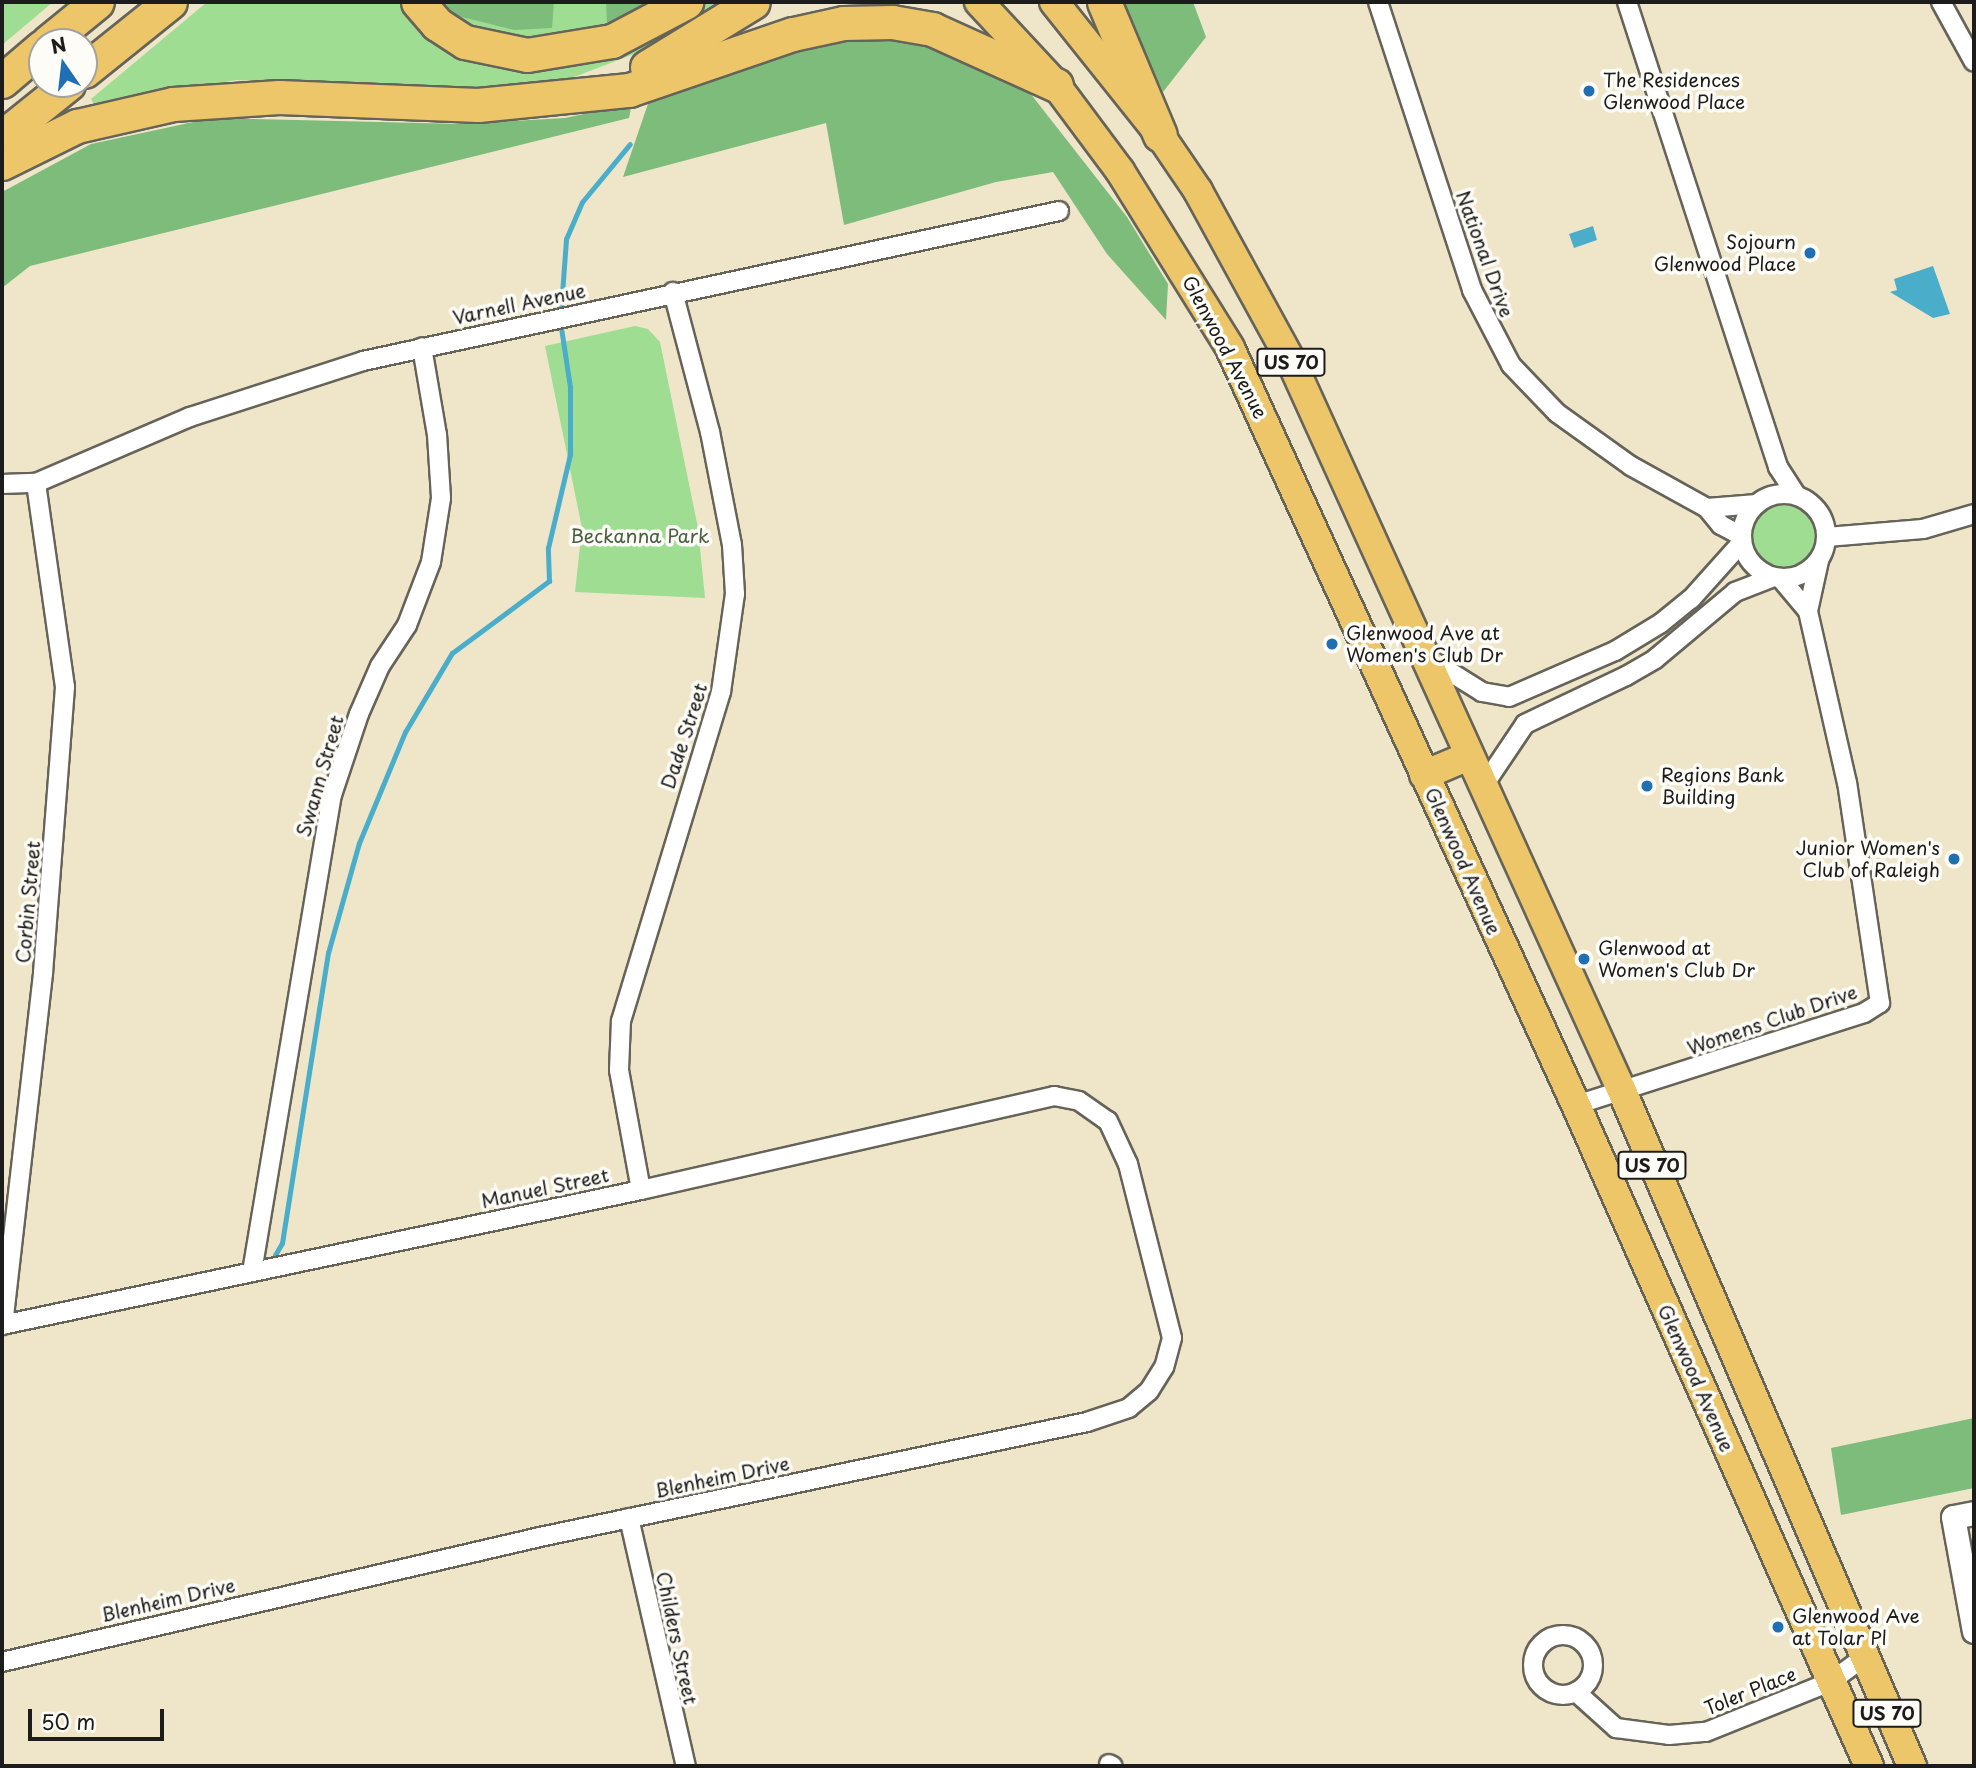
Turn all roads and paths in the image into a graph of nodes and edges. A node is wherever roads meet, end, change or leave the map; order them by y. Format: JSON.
{"nodes":[{"id":1,"x":97,"y":2,"type":"edge"},
{"id":2,"x":170,"y":2,"type":"edge"},
{"id":3,"x":418,"y":2,"type":"edge"},
{"id":4,"x":685,"y":2,"type":"edge"},
{"id":5,"x":753,"y":2,"type":"edge"},
{"id":6,"x":979,"y":2,"type":"edge"},
{"id":7,"x":1054,"y":2,"type":"edge"},
{"id":8,"x":1104,"y":2,"type":"edge"},
{"id":9,"x":1378,"y":2,"type":"edge"},
{"id":10,"x":1627,"y":2,"type":"edge"},
{"id":11,"x":1941,"y":2,"type":"edge"},
{"id":12,"x":65,"y":28,"type":"edge"},
{"id":13,"x":28,"y":59,"type":"edge"},
{"id":14,"x":98,"y":60,"type":"edge"},
{"id":15,"x":1974,"y":62,"type":"edge"},
{"id":16,"x":2,"y":80,"type":"edge"},
{"id":17,"x":1056,"y":85,"type":"junction"},
{"id":18,"x":51,"y":98,"type":"edge"},
{"id":19,"x":555,"y":99,"type":"junction"},
{"id":20,"x":1160,"y":135,"type":"junction"},
{"id":21,"x":2,"y":137,"type":"edge"},
{"id":22,"x":2,"y":163,"type":"edge"},
{"id":23,"x":1059,"y":211,"type":"dead end"},
{"id":24,"x":673,"y":292,"type":"junction"},
{"id":25,"x":422,"y":347,"type":"junction"},
{"id":26,"x":1778,"y":467,"type":"junction"},
{"id":27,"x":36,"y":483,"type":"junction"},
{"id":28,"x":2,"y":484,"type":"edge"},
{"id":29,"x":1796,"y":495,"type":"junction"},
{"id":30,"x":1762,"y":501,"type":"junction"},
{"id":31,"x":1707,"y":508,"type":"junction"},
{"id":32,"x":1974,"y":514,"type":"edge"},
{"id":33,"x":1827,"y":537,"type":"junction"},
{"id":34,"x":1742,"y":539,"type":"junction"},
{"id":35,"x":1819,"y":561,"type":"junction"},
{"id":36,"x":1777,"y":578,"type":"junction"},
{"id":37,"x":1808,"y":611,"type":"junction"},
{"id":38,"x":1423,"y":655,"type":"junction"},
{"id":39,"x":1469,"y":756,"type":"junction"},
{"id":40,"x":1424,"y":775,"type":"junction"},
{"id":41,"x":1484,"y":785,"type":"junction"},
{"id":42,"x":1622,"y":1091,"type":"junction"},
{"id":43,"x":1576,"y":1105,"type":"junction"},
{"id":44,"x":1093,"y":1111,"type":"joint"},
{"id":45,"x":640,"y":1190,"type":"junction"},
{"id":46,"x":252,"y":1272,"type":"junction"},
{"id":47,"x":2,"y":1325,"type":"edge"},
{"id":48,"x":1963,"y":1515,"type":"edge"},
{"id":49,"x":629,"y":1518,"type":"junction"},
{"id":50,"x":1974,"y":1632,"type":"edge"},
{"id":51,"x":1862,"y":1659,"type":"junction"},
{"id":52,"x":2,"y":1662,"type":"edge"},
{"id":53,"x":1830,"y":1682,"type":"junction"},
{"id":54,"x":1576,"y":1692,"type":"dead end"},
{"id":55,"x":686,"y":1766,"type":"edge"},
{"id":56,"x":1869,"y":1766,"type":"edge"},
{"id":57,"x":1912,"y":1766,"type":"edge"}],
"edges":[{"from":1,"to":12,"type":"highway"},
{"from":2,"to":14,"type":"highway"},
{"from":3,"to":4,"type":"highway"},
{"from":5,"to":19,"type":"highway"},
{"from":6,"to":17,"type":"main road","name":"Glenwood Avenue","number":"US 70"},
{"from":7,"to":20,"type":"main road","number":"US 70"},
{"from":8,"to":20,"type":"highway"},
{"from":9,"to":31,"type":"street","name":"National Drive"},
{"from":10,"to":26,"type":"street"},
{"from":11,"to":15,"type":"street"},
{"from":13,"to":16,"type":"highway"},
{"from":17,"to":19,"type":"highway"},
{"from":17,"to":40,"type":"main road","name":"Glenwood Avenue","number":"US 70"},
{"from":18,"to":21,"type":"highway"},
{"from":19,"to":22,"type":"highway"},
{"from":20,"to":38,"type":"main road","number":"US 70"},
{"from":23,"to":24,"type":"street","name":"Varnell Avenue"},
{"from":24,"to":25,"type":"street","name":"Varnell Avenue"},
{"from":24,"to":45,"type":"street","name":"Dade Street"},
{"from":25,"to":27,"type":"street","name":"Varnell Avenue"},
{"from":25,"to":46,"type":"street","name":"Swann Street"},
{"from":26,"to":29,"type":"street"},
{"from":26,"to":30,"type":"street"},
{"from":27,"to":28,"type":"street","name":"Varnell Avenue"},
{"from":27,"to":47,"type":"street","name":"Corbin Street"},
{"from":29,"to":30,"type":"street"},
{"from":29,"to":33,"type":"street"},
{"from":30,"to":31,"type":"street"},
{"from":30,"to":34,"type":"street"},
{"from":31,"to":34,"type":"street","name":"National Drive"},
{"from":32,"to":33,"type":"street"},
{"from":33,"to":35,"type":"street"},
{"from":34,"to":36,"type":"street"},
{"from":34,"to":38,"type":"street"},
{"from":35,"to":36,"type":"street"},
{"from":35,"to":37,"type":"street","name":"Womens Club Drive"},
{"from":36,"to":37,"type":"street","name":"Womens Club Drive"},
{"from":36,"to":41,"type":"street"},
{"from":37,"to":42,"type":"street","name":"Womens Club Drive"},
{"from":38,"to":39,"type":"main road","number":"US 70"},
{"from":39,"to":40,"type":"main road"},
{"from":39,"to":41,"type":"main road","number":"US 70"},
{"from":40,"to":43,"type":"main road","name":"Glenwood Avenue","number":"US 70"},
{"from":41,"to":42,"type":"main road","number":"US 70"},
{"from":42,"to":43,"type":"street","name":"Womens Club Drive"},
{"from":42,"to":51,"type":"main road","number":"US 70"},
{"from":43,"to":53,"type":"main road","name":"Glenwood Avenue","number":"US 70"},
{"from":44,"to":45,"type":"street","name":"Manuel Street"},
{"from":44,"to":49,"type":"street","name":"Blenheim Drive"},
{"from":45,"to":46,"type":"street","name":"Manuel Street"},
{"from":46,"to":47,"type":"street","name":"Manuel Street"},
{"from":48,"to":50,"type":"street"},
{"from":49,"to":52,"type":"street","name":"Blenheim Drive"},
{"from":49,"to":55,"type":"street","name":"Childers Street"},
{"from":51,"to":53,"type":"street","name":"Toler Place"},
{"from":51,"to":57,"type":"main road","number":"US 70"},
{"from":53,"to":54,"type":"street","name":"Toler Place"},
{"from":53,"to":56,"type":"main road","name":"Glenwood Avenue","number":"US 70"}]}
